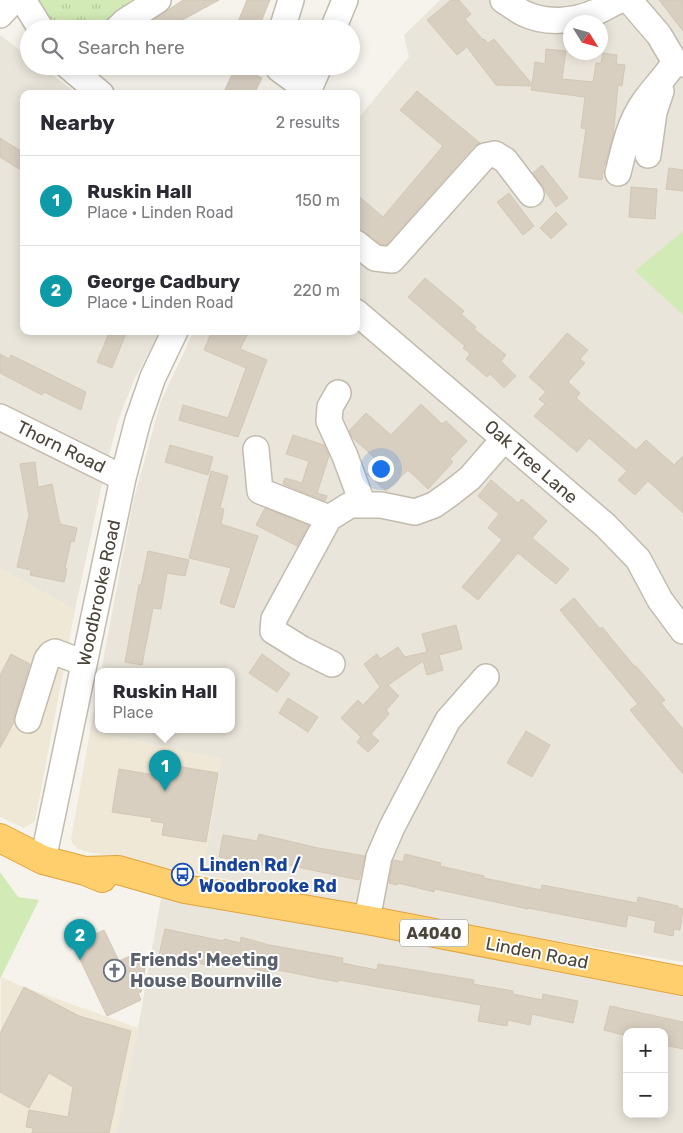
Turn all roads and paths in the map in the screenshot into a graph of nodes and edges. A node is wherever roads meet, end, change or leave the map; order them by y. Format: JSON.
{"nodes":[{"id":1,"x":14,"y":0,"type":"edge"},
{"id":2,"x":23,"y":0,"type":"edge"},
{"id":3,"x":158,"y":0,"type":"edge"},
{"id":4,"x":292,"y":0,"type":"edge"},
{"id":5,"x":345,"y":0,"type":"edge"},
{"id":6,"x":503,"y":0,"type":"edge"},
{"id":7,"x":621,"y":0,"type":"edge"},
{"id":8,"x":628,"y":0,"type":"edge"},
{"id":9,"x":0,"y":15,"type":"edge"},
{"id":10,"x":35,"y":20,"type":"edge"},
{"id":11,"x":127,"y":20,"type":"edge"},
{"id":12,"x":285,"y":20,"type":"edge"},
{"id":13,"x":337,"y":20,"type":"edge"},
{"id":14,"x":675,"y":67,"type":"edge"},
{"id":15,"x":81,"y":75,"type":"edge"},
{"id":16,"x":287,"y":75,"type":"edge"},
{"id":17,"x":315,"y":75,"type":"edge"},
{"id":18,"x":97,"y":90,"type":"edge"},
{"id":19,"x":305,"y":90,"type":"edge"},
{"id":20,"x":309,"y":90,"type":"edge"},
{"id":21,"x":648,"y":155,"type":"dead end"},
{"id":22,"x":618,"y":173,"type":"dead end"},
{"id":23,"x":531,"y":194,"type":"dead end"},
{"id":24,"x":360,"y":246,"type":"edge"},
{"id":25,"x":360,"y":315,"type":"edge"},
{"id":26,"x":173,"y":335,"type":"edge"},
{"id":27,"x":338,"y":393,"type":"dead end"},
{"id":28,"x":0,"y":417,"type":"edge"},
{"id":29,"x":504,"y":439,"type":"junction"},
{"id":30,"x":256,"y":448,"type":"dead end"},
{"id":31,"x":123,"y":478,"type":"junction"},
{"id":32,"x":364,"y":505,"type":"junction"},
{"id":33,"x":329,"y":518,"type":"junction"},
{"id":34,"x":683,"y":631,"type":"edge"},
{"id":35,"x":84,"y":663,"type":"junction"},
{"id":36,"x":332,"y":664,"type":"dead end"},
{"id":37,"x":486,"y":677,"type":"dead end"},
{"id":38,"x":28,"y":720,"type":"dead end"},
{"id":39,"x":0,"y":838,"type":"edge"},
{"id":40,"x":43,"y":860,"type":"junction"},
{"id":41,"x":367,"y":920,"type":"junction"},
{"id":42,"x":683,"y":981,"type":"edge"}],
"edges":[{"from":1,"to":9,"type":"street"},
{"from":2,"to":10,"type":"street"},
{"from":3,"to":11,"type":"street"},
{"from":4,"to":12,"type":"street"},
{"from":5,"to":13,"type":"street"},
{"from":6,"to":7,"type":"street"},
{"from":8,"to":14,"type":"street"},
{"from":14,"to":21,"type":"street"},
{"from":14,"to":22,"type":"street"},
{"from":15,"to":18,"type":"street"},
{"from":16,"to":19,"type":"street"},
{"from":17,"to":20,"type":"street"},
{"from":23,"to":24,"type":"street"},
{"from":25,"to":29,"type":"street","name":"Oak Tree Lane"},
{"from":26,"to":31,"type":"street","name":"Woodbrooke Road"},
{"from":27,"to":32,"type":"street"},
{"from":28,"to":31,"type":"street","name":"Thorn Road"},
{"from":29,"to":32,"type":"street"},
{"from":29,"to":34,"type":"street","name":"Oak Tree Lane"},
{"from":30,"to":33,"type":"street"},
{"from":31,"to":35,"type":"street","name":"Woodbrooke Road"},
{"from":32,"to":33,"type":"street"},
{"from":33,"to":36,"type":"street"},
{"from":35,"to":38,"type":"street"},
{"from":35,"to":40,"type":"street","name":"Woodbrooke Road"},
{"from":37,"to":41,"type":"street"},
{"from":39,"to":40,"type":"highway","name":"Linden Road","number":"A4040"},
{"from":40,"to":41,"type":"highway","name":"Linden Road","number":"A4040"},
{"from":41,"to":42,"type":"highway","name":"Linden Road","number":"A4040"}]}
